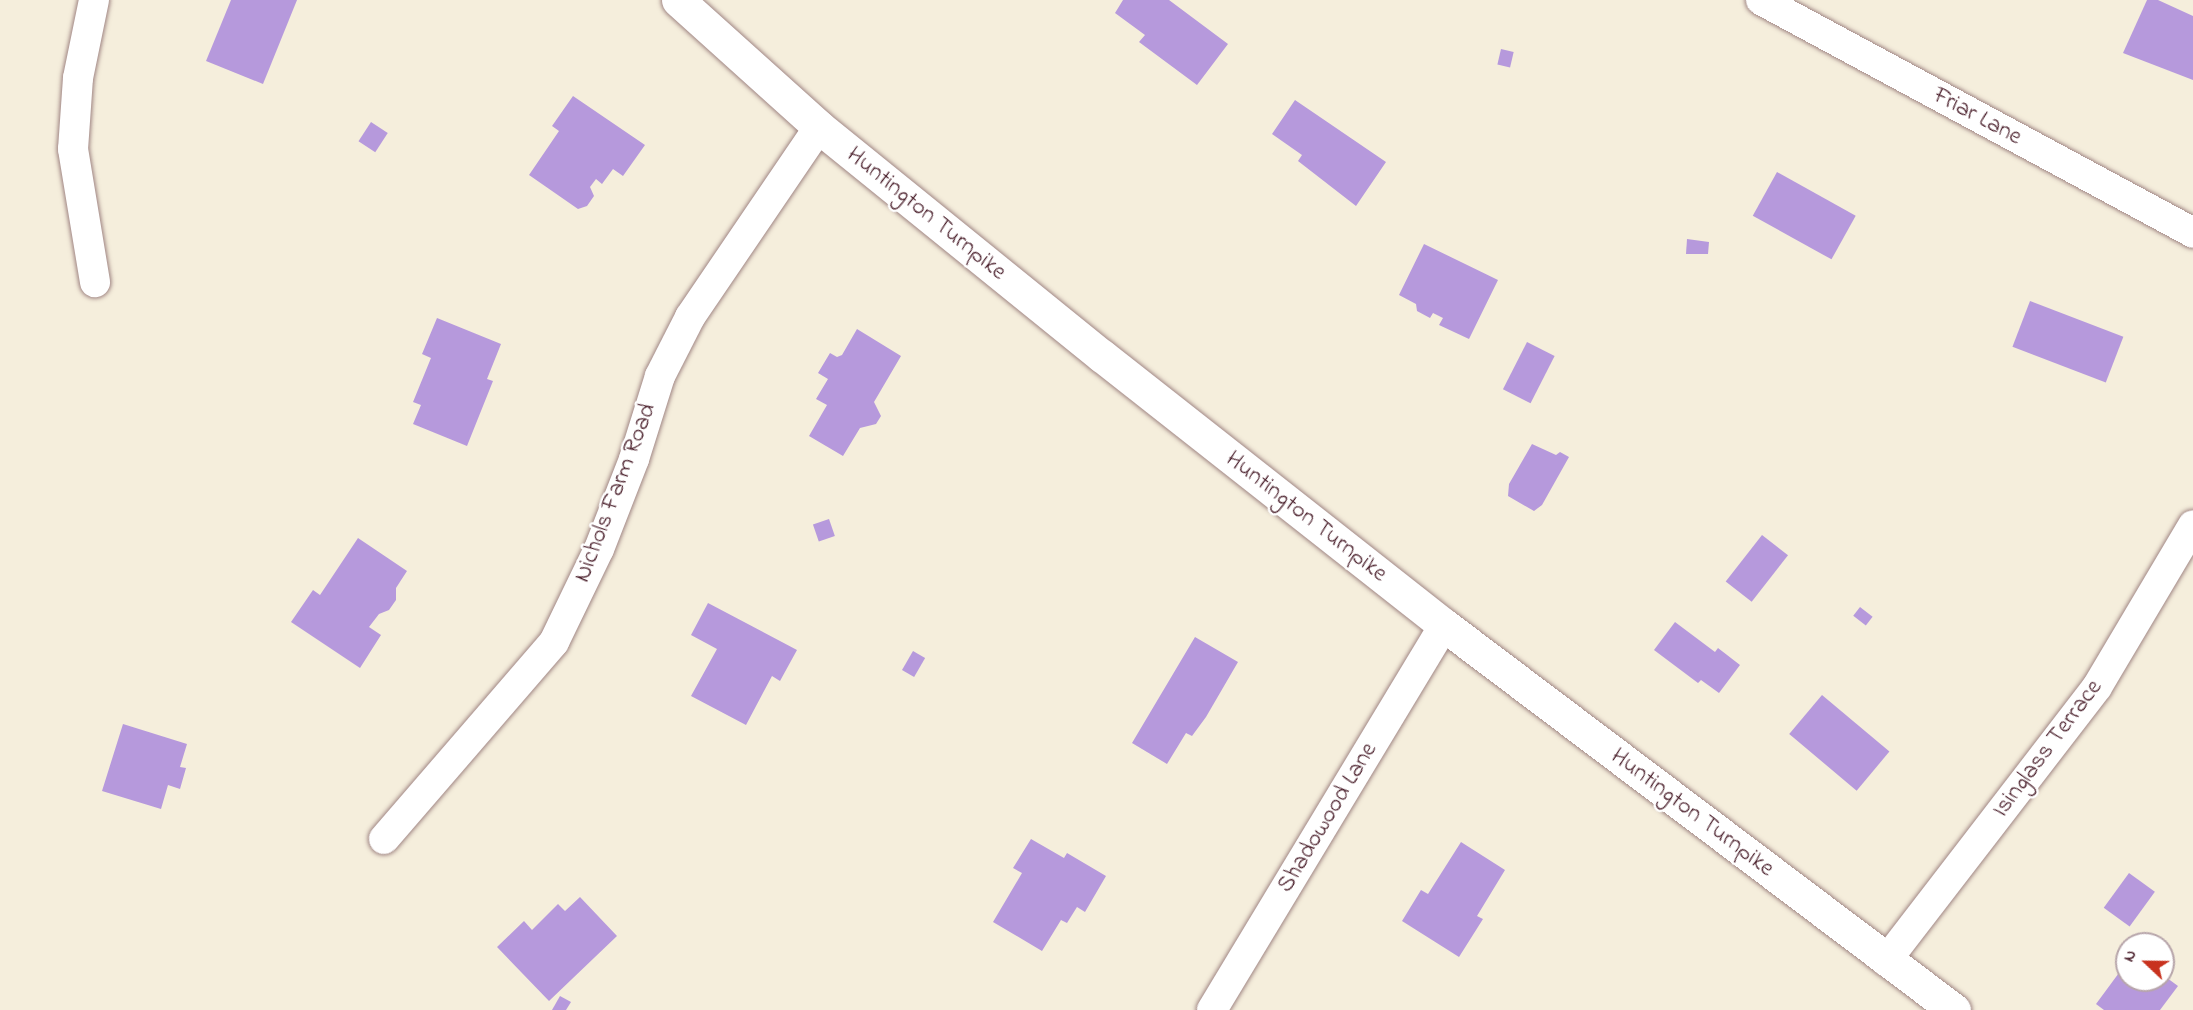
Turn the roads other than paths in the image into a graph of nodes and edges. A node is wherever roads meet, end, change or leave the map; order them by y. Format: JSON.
{"nodes":[{"id":1,"x":93,"y":0,"type":"edge"},
{"id":2,"x":678,"y":0,"type":"edge"},
{"id":3,"x":1761,"y":0,"type":"edge"},
{"id":4,"x":819,"y":127,"type":"junction"},
{"id":5,"x":2193,"y":233,"type":"edge"},
{"id":6,"x":95,"y":282,"type":"dead end"},
{"id":7,"x":2193,"y":525,"type":"edge"},
{"id":8,"x":1444,"y":626,"type":"junction"},
{"id":9,"x":384,"y":839,"type":"dead end"},
{"id":10,"x":1886,"y":961,"type":"junction"},
{"id":11,"x":1212,"y":1010,"type":"edge"},
{"id":12,"x":1954,"y":1010,"type":"edge"}],
"edges":[{"from":1,"to":6,"type":"street"},
{"from":2,"to":4,"type":"main road","name":"Huntington Turnpike"},
{"from":3,"to":5,"type":"street","name":"Friar Lane"},
{"from":4,"to":8,"type":"main road","name":"Huntington Turnpike"},
{"from":4,"to":9,"type":"street","name":"Nichols Farm Road"},
{"from":7,"to":10,"type":"street","name":"Isinglass Terrace"},
{"from":8,"to":10,"type":"main road","name":"Huntington Turnpike"},
{"from":8,"to":11,"type":"street","name":"Shadowood Lane"},
{"from":10,"to":12,"type":"main road","name":"Huntington Turnpike"}]}
